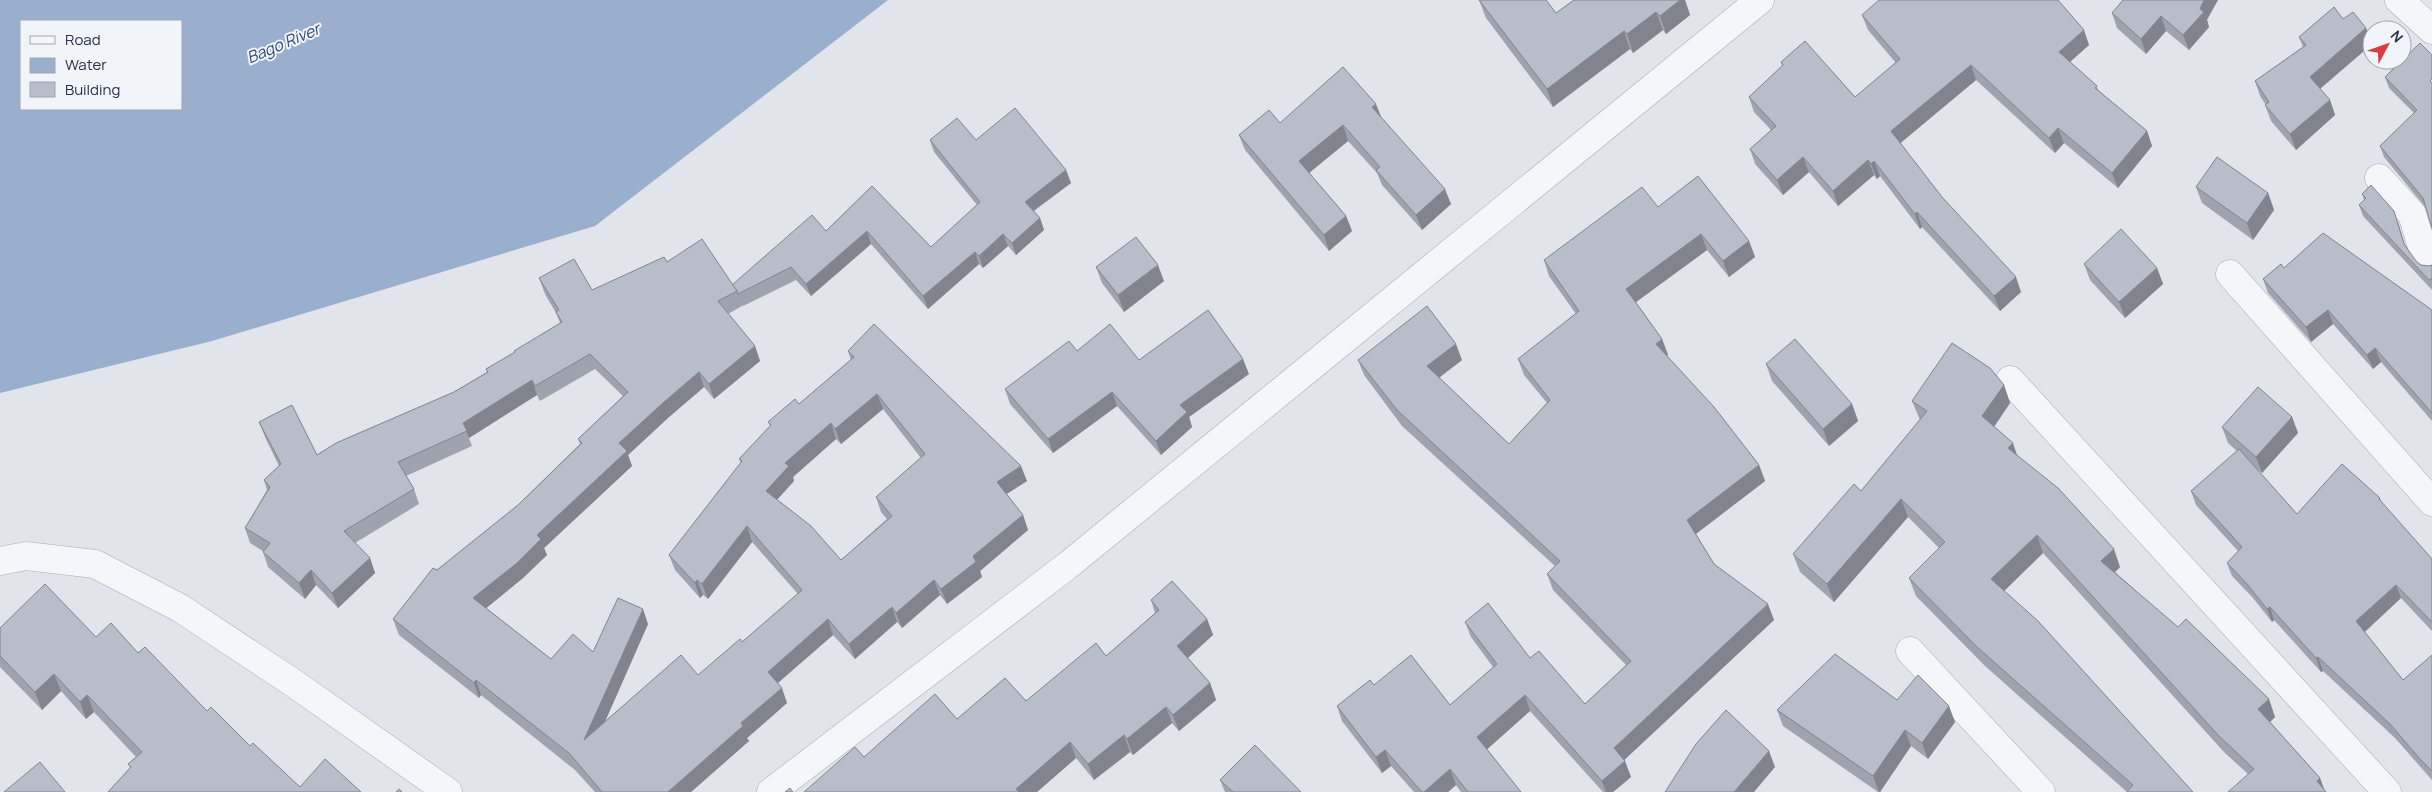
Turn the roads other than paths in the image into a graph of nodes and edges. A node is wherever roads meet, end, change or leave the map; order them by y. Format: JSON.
{"nodes":[{"id":1,"x":1760,"y":0,"type":"edge"},
{"id":2,"x":2399,"y":0,"type":"edge"},
{"id":3,"x":2432,"y":30,"type":"edge"},
{"id":4,"x":2379,"y":178,"type":"dead end"},
{"id":5,"x":2432,"y":262,"type":"edge"},
{"id":6,"x":2230,"y":274,"type":"dead end"},
{"id":7,"x":2010,"y":380,"type":"dead end"},
{"id":8,"x":2432,"y":502,"type":"edge"},
{"id":9,"x":0,"y":561,"type":"edge"},
{"id":10,"x":1910,"y":651,"type":"dead end"},
{"id":11,"x":448,"y":792,"type":"edge"},
{"id":12,"x":771,"y":792,"type":"edge"},
{"id":13,"x":2041,"y":792,"type":"edge"},
{"id":14,"x":2387,"y":792,"type":"edge"}],
"edges":[{"from":1,"to":12,"type":"street"},
{"from":2,"to":3,"type":"street"},
{"from":4,"to":5,"type":"street"},
{"from":6,"to":8,"type":"street"},
{"from":7,"to":14,"type":"street"},
{"from":9,"to":11,"type":"street"},
{"from":10,"to":13,"type":"street"}]}
